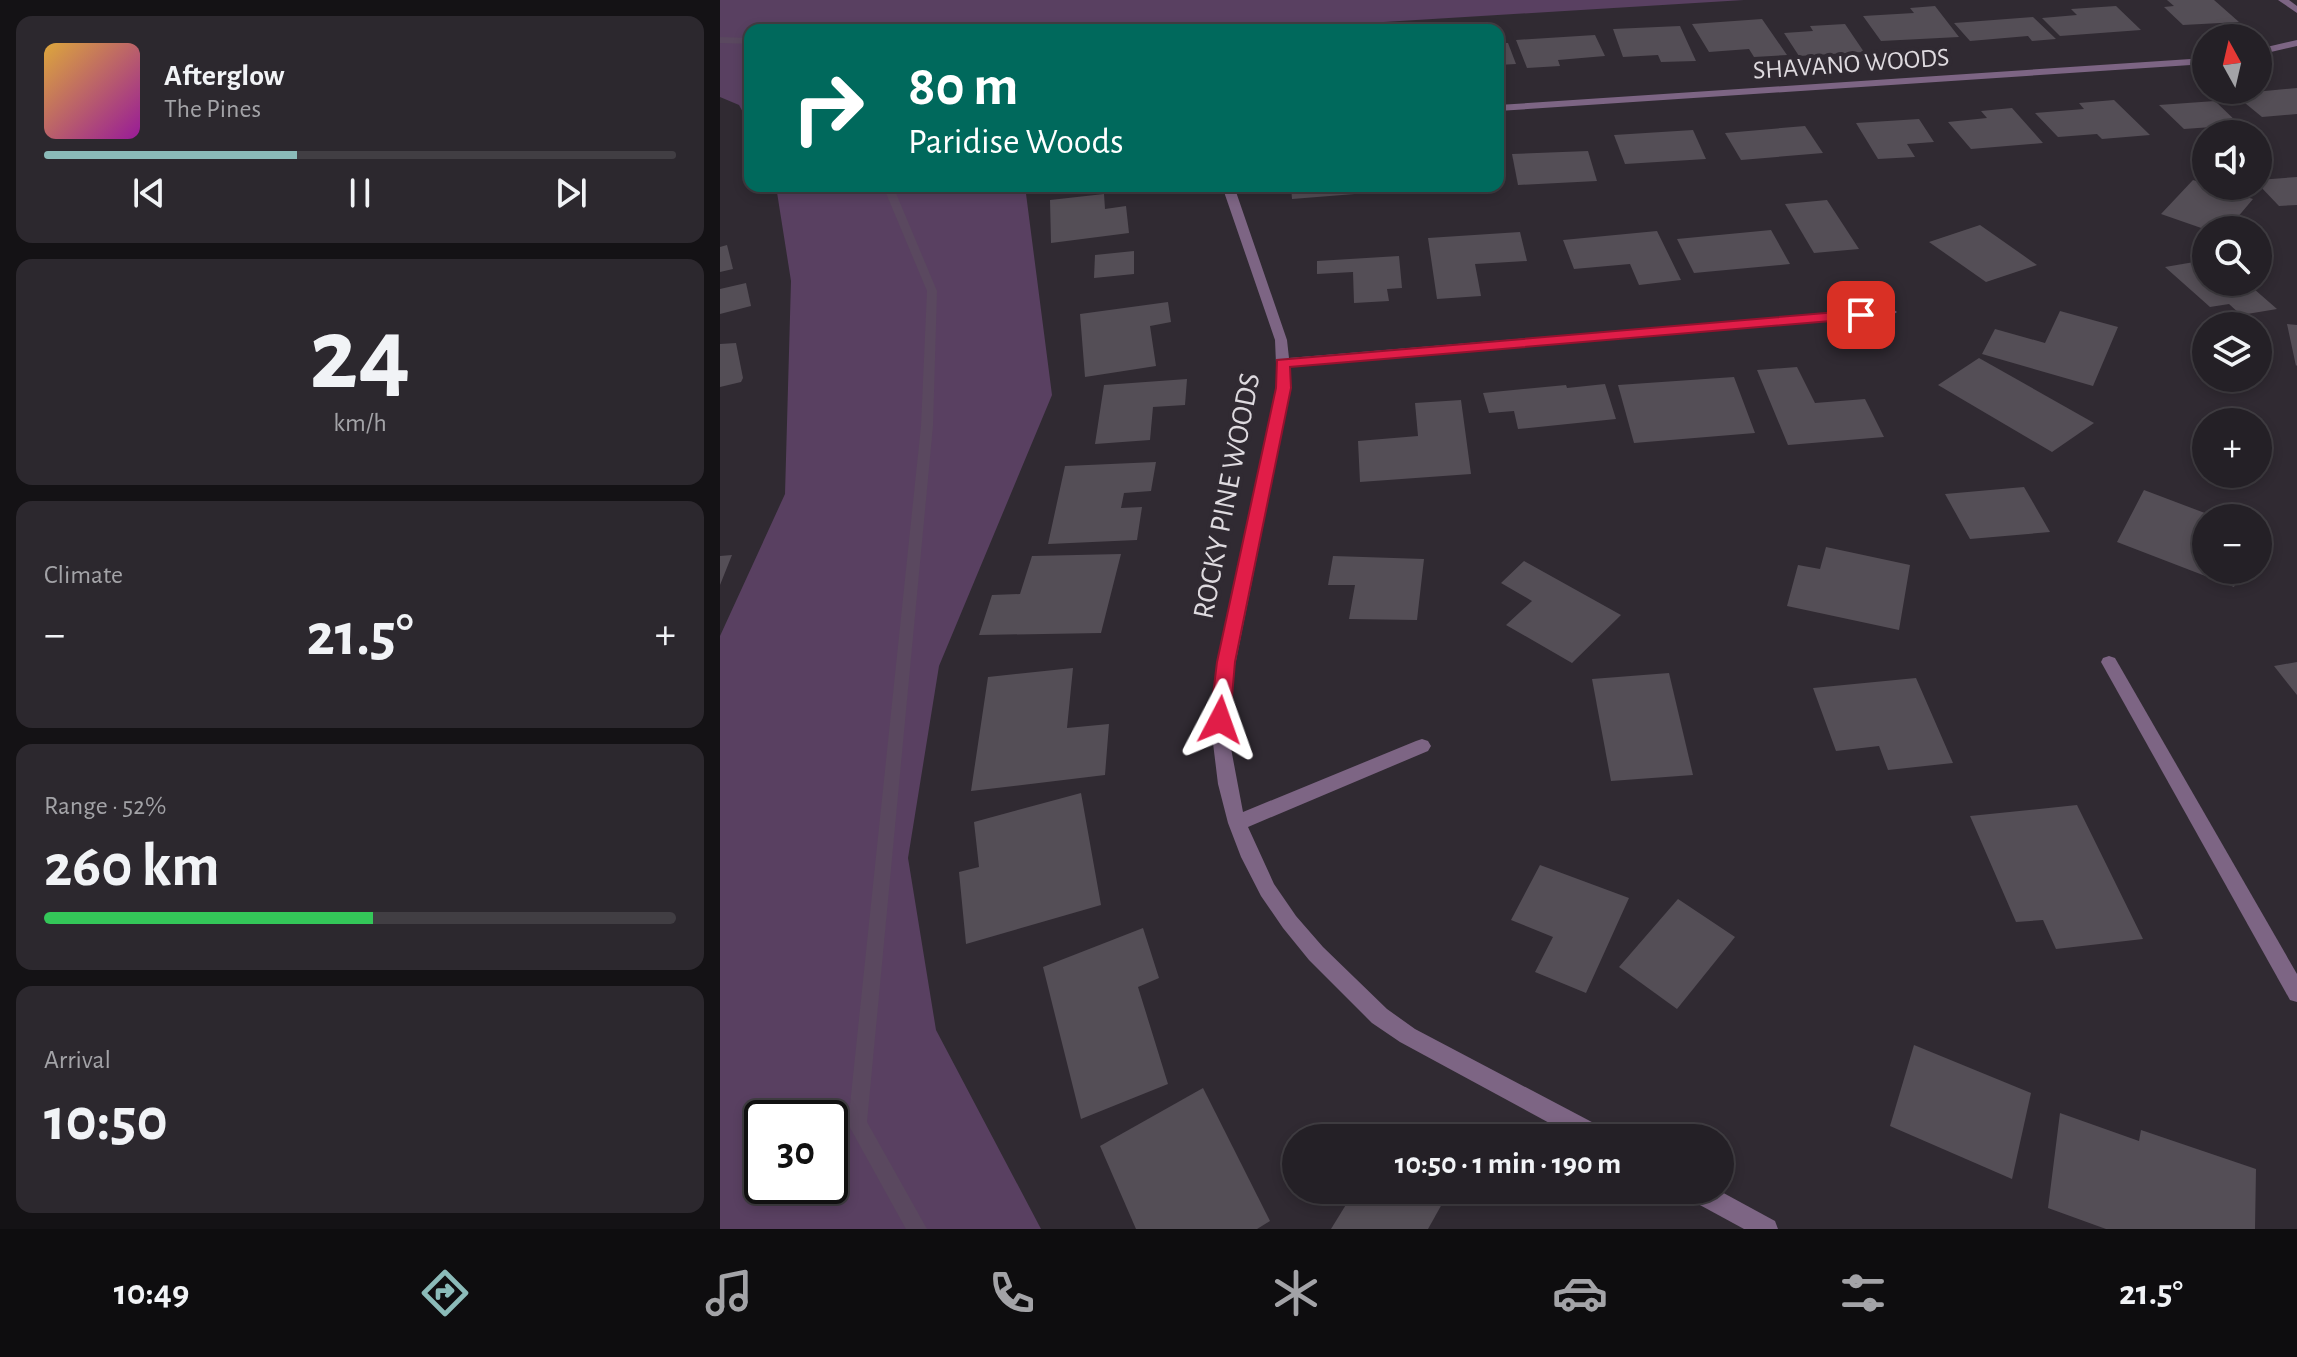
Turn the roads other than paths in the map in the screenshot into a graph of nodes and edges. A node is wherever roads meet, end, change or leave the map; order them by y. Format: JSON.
{"nodes":[{"id":1,"x":2283,"y":0,"type":"edge"},
{"id":2,"x":2297,"y":10,"type":"edge"},
{"id":3,"x":2297,"y":43,"type":"edge"},
{"id":4,"x":2272,"y":49,"type":"edge"},
{"id":5,"x":2192,"y":62,"type":"edge"},
{"id":6,"x":1504,"y":108,"type":"edge"},
{"id":7,"x":1230,"y":192,"type":"edge"},
{"id":8,"x":1891,"y":312,"type":"dead end"},
{"id":9,"x":1282,"y":363,"type":"junction"},
{"id":10,"x":2109,"y":662,"type":"dead end"},
{"id":11,"x":1422,"y":746,"type":"dead end"},
{"id":12,"x":1237,"y":823,"type":"junction"},
{"id":13,"x":2297,"y":993,"type":"edge"},
{"id":14,"x":1573,"y":1124,"type":"edge"},
{"id":15,"x":1721,"y":1204,"type":"edge"},
{"id":16,"x":1767,"y":1229,"type":"edge"}],
"edges":[{"from":1,"to":2,"type":"street"},
{"from":3,"to":4,"type":"street"},
{"from":5,"to":6,"type":"street","name":"SHAVANO WOODS"},
{"from":7,"to":9,"type":"street","name":"ROCKY PINE WOODS"},
{"from":8,"to":9,"type":"street"},
{"from":9,"to":12,"type":"street","name":"ROCKY PINE WOODS"},
{"from":10,"to":13,"type":"street"},
{"from":11,"to":12,"type":"street"},
{"from":12,"to":14,"type":"street","name":"ROCKY PINE WOODS"},
{"from":15,"to":16,"type":"street"}]}
